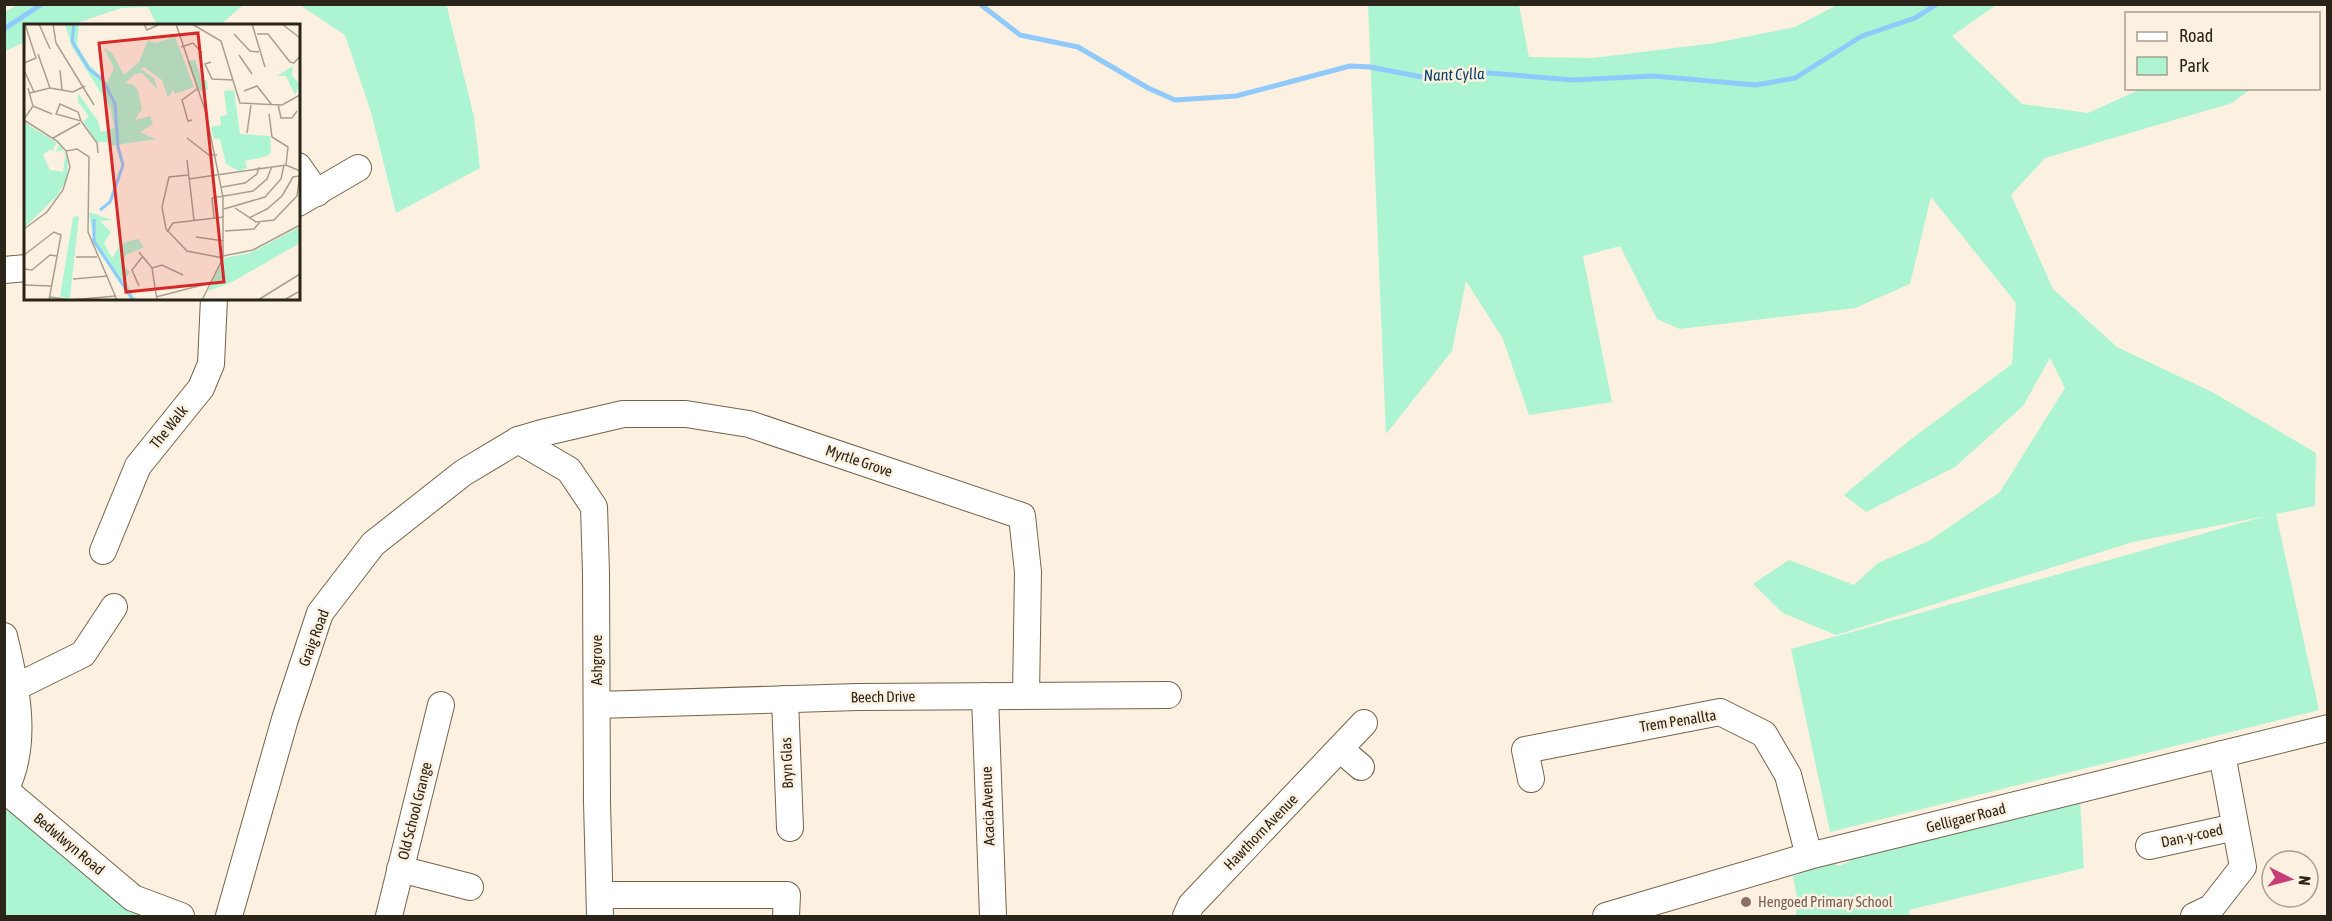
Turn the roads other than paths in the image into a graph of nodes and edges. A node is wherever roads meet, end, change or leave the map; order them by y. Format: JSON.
{"nodes":[{"id":1,"x":358,"y":168,"type":"dead end"},
{"id":2,"x":300,"y":172,"type":"edge"},
{"id":3,"x":308,"y":198,"type":"edge"},
{"id":4,"x":24,"y":268,"type":"edge"},
{"id":5,"x":4,"y":270,"type":"edge"},
{"id":6,"x":214,"y":300,"type":"edge"},
{"id":7,"x":518,"y":440,"type":"junction"},
{"id":8,"x":103,"y":551,"type":"dead end"},
{"id":9,"x":114,"y":607,"type":"dead end"},
{"id":10,"x":4,"y":636,"type":"edge"},
{"id":11,"x":16,"y":687,"type":"junction"},
{"id":12,"x":1026,"y":695,"type":"junction"},
{"id":13,"x":1168,"y":695,"type":"dead end"},
{"id":14,"x":985,"y":696,"type":"junction"},
{"id":15,"x":785,"y":699,"type":"junction"},
{"id":16,"x":441,"y":705,"type":"dead end"},
{"id":17,"x":597,"y":705,"type":"junction"},
{"id":18,"x":1364,"y":723,"type":"dead end"},
{"id":19,"x":2328,"y":728,"type":"edge"},
{"id":20,"x":1340,"y":749,"type":"junction"},
{"id":21,"x":2222,"y":754,"type":"junction"},
{"id":22,"x":1361,"y":767,"type":"dead end"},
{"id":23,"x":1531,"y":779,"type":"dead end"},
{"id":24,"x":5,"y":790,"type":"edge"},
{"id":25,"x":2235,"y":827,"type":"junction"},
{"id":26,"x":790,"y":828,"type":"dead end"},
{"id":27,"x":2149,"y":846,"type":"dead end"},
{"id":28,"x":1809,"y":856,"type":"junction"},
{"id":29,"x":400,"y":869,"type":"junction"},
{"id":30,"x":470,"y":886,"type":"dead end"},
{"id":31,"x":600,"y":906,"type":"edge"},
{"id":32,"x":180,"y":916,"type":"edge"},
{"id":33,"x":229,"y":916,"type":"edge"},
{"id":34,"x":389,"y":916,"type":"edge"},
{"id":35,"x":786,"y":916,"type":"edge"},
{"id":36,"x":993,"y":916,"type":"edge"},
{"id":37,"x":1186,"y":916,"type":"edge"},
{"id":38,"x":1606,"y":916,"type":"edge"},
{"id":39,"x":2194,"y":916,"type":"edge"}],
"edges":[{"from":1,"to":3,"type":"street"},
{"from":2,"to":3,"type":"street"},
{"from":4,"to":5,"type":"street"},
{"from":6,"to":8,"type":"street","name":"The Walk"},
{"from":7,"to":12,"type":"street","name":"Myrtle Grove"},
{"from":7,"to":17,"type":"street","name":"Ashgrove"},
{"from":7,"to":33,"type":"street","name":"Graig Road"},
{"from":9,"to":11,"type":"street"},
{"from":10,"to":11,"type":"street"},
{"from":11,"to":24,"type":"street"},
{"from":12,"to":13,"type":"street","name":"Beech Drive"},
{"from":12,"to":14,"type":"street","name":"Beech Drive"},
{"from":14,"to":15,"type":"street","name":"Beech Drive"},
{"from":14,"to":36,"type":"street","name":"Acacia Avenue"},
{"from":15,"to":17,"type":"street","name":"Beech Drive"},
{"from":15,"to":26,"type":"street","name":"Bryn Glas"},
{"from":16,"to":29,"type":"street","name":"Old School Grange"},
{"from":17,"to":31,"type":"street","name":"Ashgrove"},
{"from":18,"to":20,"type":"street","name":"Hawthorn Avenue"},
{"from":19,"to":21,"type":"street","name":"Gelligaer Road"},
{"from":20,"to":22,"type":"street"},
{"from":20,"to":37,"type":"street","name":"Hawthorn Avenue"},
{"from":21,"to":25,"type":"street","name":"Dan-y-coed"},
{"from":21,"to":28,"type":"street","name":"Gelligaer Road"},
{"from":23,"to":28,"type":"street","name":"Trem Penallta"},
{"from":24,"to":32,"type":"street","name":"Bedwlwyn Road"},
{"from":25,"to":27,"type":"street","name":"Dan-y-coed"},
{"from":25,"to":39,"type":"street","name":"Dan-y-coed"},
{"from":28,"to":38,"type":"street","name":"Gelligaer Road"},
{"from":29,"to":30,"type":"street"},
{"from":29,"to":34,"type":"street","name":"Old School Grange"},
{"from":31,"to":35,"type":"street"}]}
